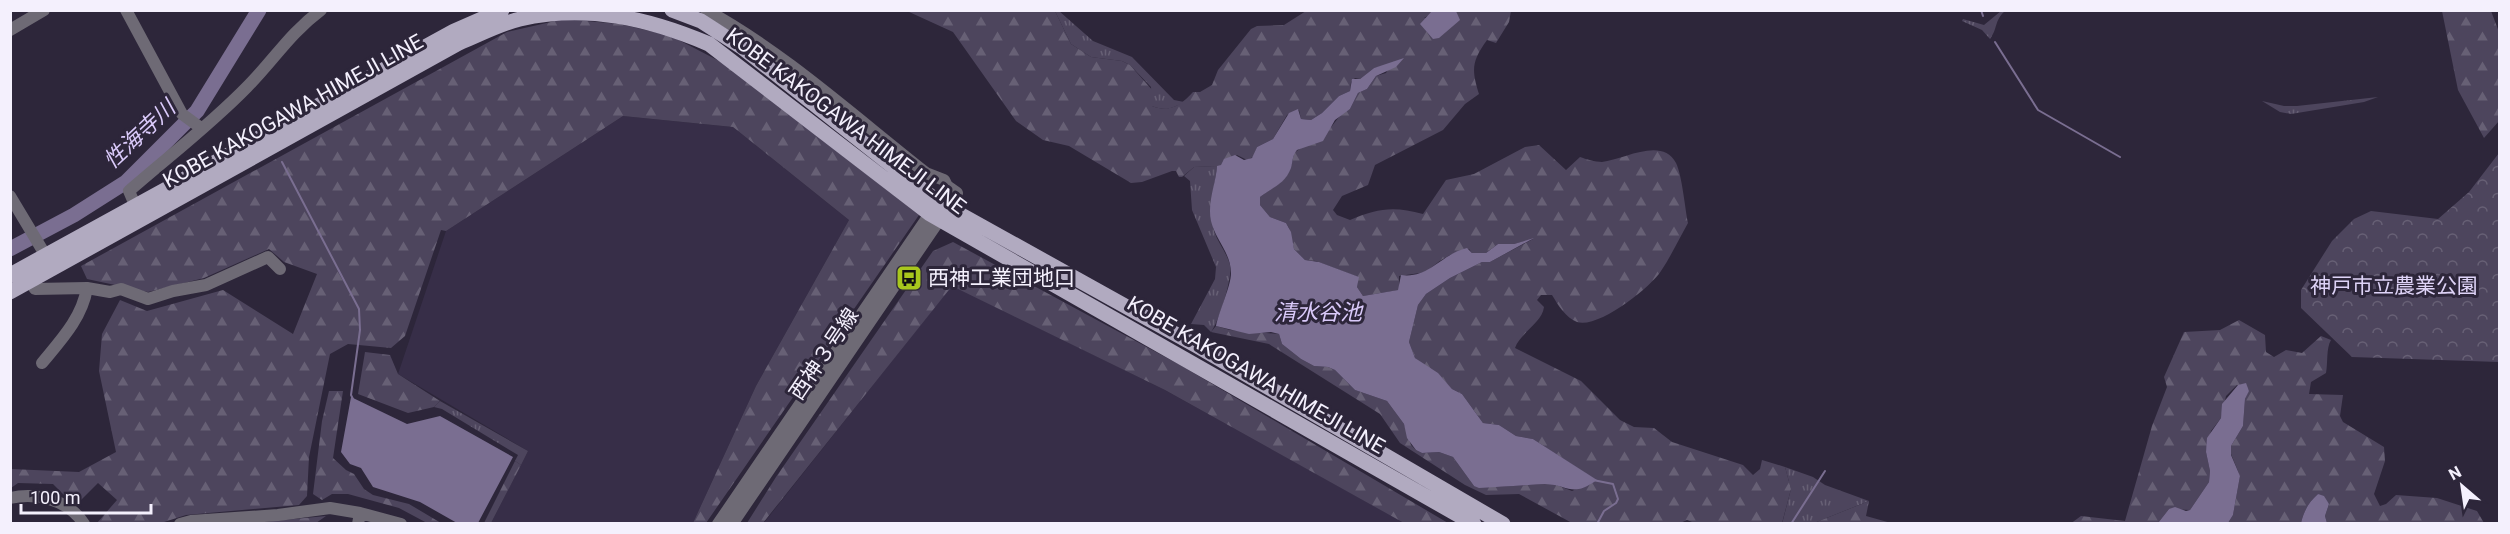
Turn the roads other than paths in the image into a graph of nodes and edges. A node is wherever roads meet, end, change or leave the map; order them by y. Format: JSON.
{"nodes":[{"id":1,"x":44,"y":10,"type":"edge"},
{"id":2,"x":126,"y":10,"type":"edge"},
{"id":3,"x":321,"y":10,"type":"edge"},
{"id":4,"x":502,"y":10,"type":"edge"},
{"id":5,"x":672,"y":10,"type":"edge"},
{"id":6,"x":706,"y":10,"type":"edge"},
{"id":7,"x":10,"y":30,"type":"edge"},
{"id":8,"x":199,"y":126,"type":"junction"},
{"id":9,"x":10,"y":196,"type":"edge"},
{"id":10,"x":135,"y":205,"type":"junction"},
{"id":11,"x":939,"y":211,"type":"junction"},
{"id":12,"x":44,"y":253,"type":"junction"},
{"id":13,"x":280,"y":269,"type":"dead end"},
{"id":14,"x":10,"y":275,"type":"edge"},
{"id":15,"x":30,"y":281,"type":"junction"},
{"id":16,"x":87,"y":288,"type":"junction"},
{"id":17,"x":10,"y":292,"type":"edge"},
{"id":18,"x":42,"y":363,"type":"dead end"},
{"id":19,"x":10,"y":498,"type":"edge"},
{"id":20,"x":359,"y":518,"type":"edge"},
{"id":21,"x":84,"y":524,"type":"edge"},
{"id":22,"x":180,"y":524,"type":"edge"},
{"id":23,"x":402,"y":524,"type":"edge"},
{"id":24,"x":718,"y":524,"type":"edge"},
{"id":25,"x":732,"y":524,"type":"edge"},
{"id":26,"x":1474,"y":524,"type":"edge"},
{"id":27,"x":1503,"y":524,"type":"edge"}],
"edges":[{"from":1,"to":7,"type":"street"},
{"from":2,"to":8,"type":"street"},
{"from":3,"to":8,"type":"street"},
{"from":4,"to":10,"type":"main road","name":"KOBE KAKOGAWA HIMEJI LINE"},
{"from":5,"to":11,"type":"main road","name":"KOBE KAKOGAWA HIMEJI LINE"},
{"from":6,"to":11,"type":"street"},
{"from":8,"to":10,"type":"street"},
{"from":9,"to":12,"type":"street"},
{"from":10,"to":12,"type":"main road","name":"KOBE KAKOGAWA HIMEJI LINE"},
{"from":11,"to":15,"type":"main road","name":"KOBE KAKOGAWA HIMEJI LINE"},
{"from":11,"to":24,"type":"street","name":"西神３号線"},
{"from":11,"to":25,"type":"street","name":"西神３号線"},
{"from":11,"to":26,"type":"main road","name":"KOBE KAKOGAWA HIMEJI LINE"},
{"from":11,"to":27,"type":"main road","name":"KOBE KAKOGAWA HIMEJI LINE"},
{"from":12,"to":14,"type":"main road","name":"KOBE KAKOGAWA HIMEJI LINE"},
{"from":13,"to":16,"type":"street"},
{"from":15,"to":16,"type":"street"},
{"from":15,"to":17,"type":"main road","name":"KOBE KAKOGAWA HIMEJI LINE"},
{"from":16,"to":18,"type":"street"},
{"from":19,"to":21,"type":"street"},
{"from":20,"to":22,"type":"street"},
{"from":20,"to":23,"type":"street"}]}
